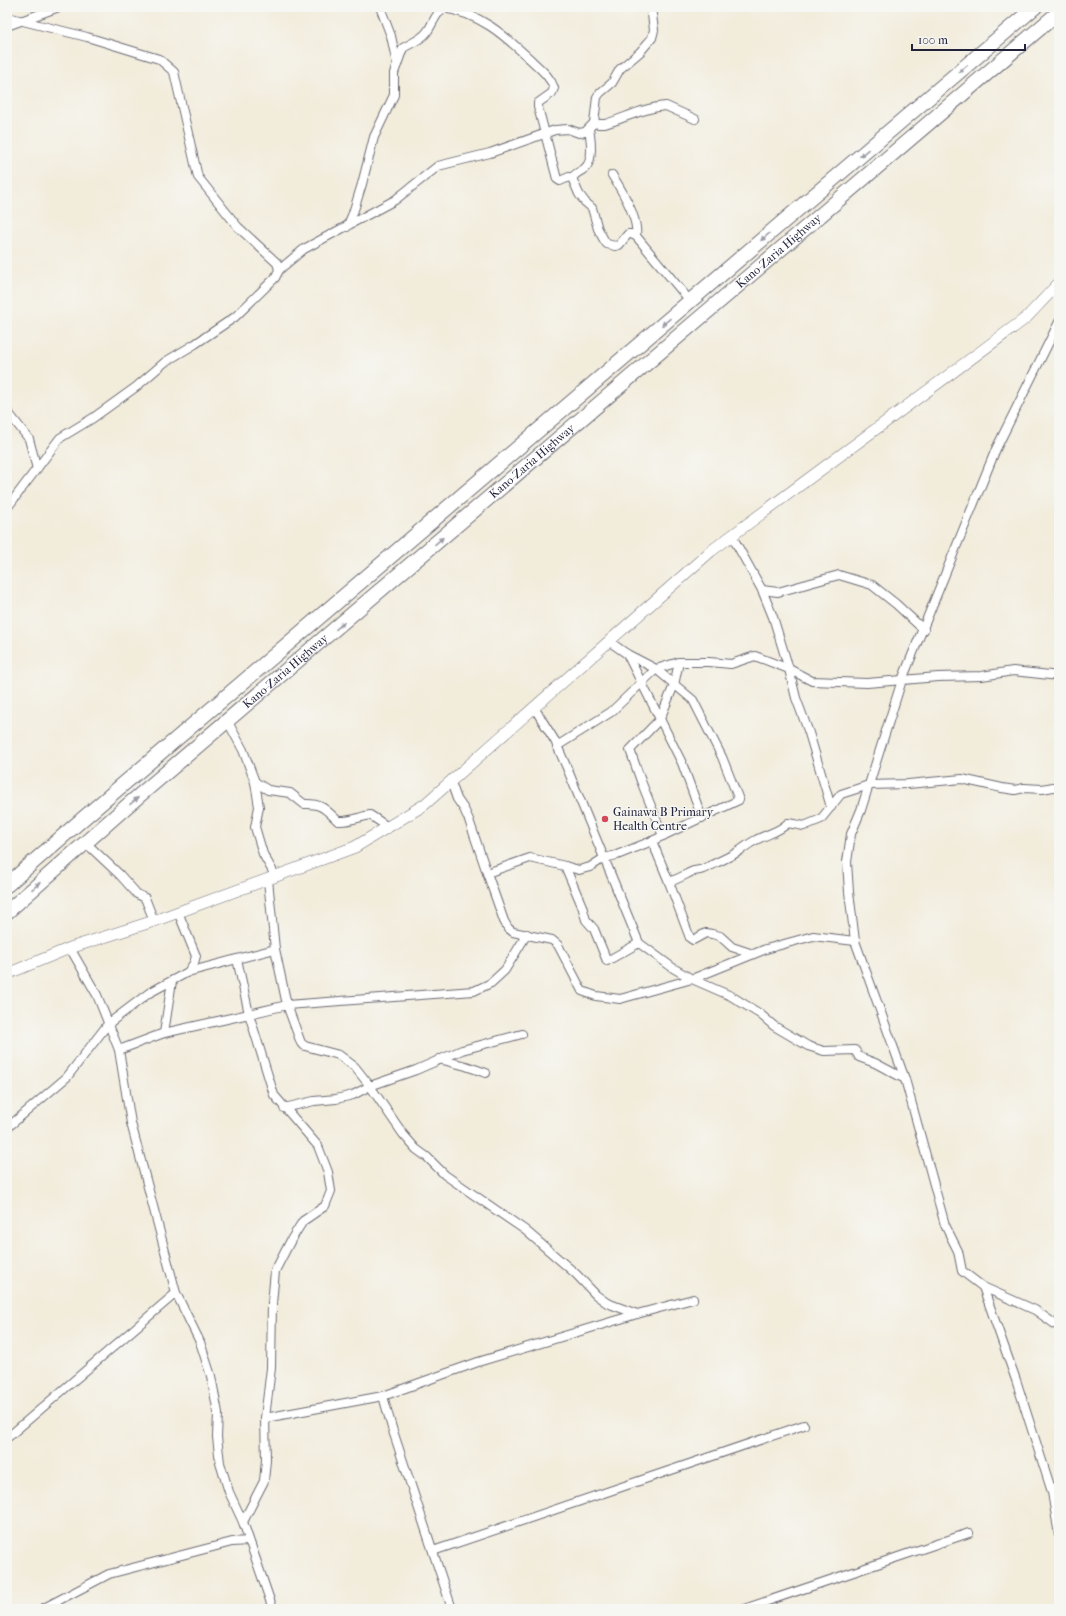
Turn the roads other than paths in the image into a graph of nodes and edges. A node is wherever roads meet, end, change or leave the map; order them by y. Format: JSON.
{"nodes":[{"id":1,"x":58,"y":7,"type":"edge"},
{"id":2,"x":380,"y":7,"type":"edge"},
{"id":3,"x":460,"y":7,"type":"edge"},
{"id":4,"x":651,"y":7,"type":"edge"},
{"id":5,"x":1035,"y":7,"type":"edge"},
{"id":6,"x":443,"y":8,"type":"edge"},
{"id":7,"x":1059,"y":12,"type":"edge"},
{"id":8,"x":468,"y":15,"type":"junction"},
{"id":9,"x":7,"y":17,"type":"edge"},
{"id":10,"x":21,"y":20,"type":"junction"},
{"id":11,"x":7,"y":26,"type":"edge"},
{"id":12,"x":397,"y":65,"type":"junction"},
{"id":13,"x":695,"y":119,"type":"dead end"},
{"id":14,"x":591,"y":126,"type":"junction"},
{"id":15,"x":545,"y":134,"type":"junction"},
{"id":16,"x":612,"y":175,"type":"dead end"},
{"id":17,"x":572,"y":178,"type":"junction"},
{"id":18,"x":347,"y":226,"type":"junction"},
{"id":19,"x":636,"y":236,"type":"junction"},
{"id":20,"x":279,"y":270,"type":"junction"},
{"id":21,"x":1059,"y":283,"type":"edge"},
{"id":22,"x":690,"y":301,"type":"junction"},
{"id":23,"x":1059,"y":322,"type":"edge"},
{"id":24,"x":7,"y":411,"type":"edge"},
{"id":25,"x":37,"y":469,"type":"junction"},
{"id":26,"x":7,"y":508,"type":"edge"},
{"id":27,"x":732,"y":536,"type":"junction"},
{"id":28,"x":762,"y":590,"type":"junction"},
{"id":29,"x":924,"y":630,"type":"junction"},
{"id":30,"x":610,"y":642,"type":"junction"},
{"id":31,"x":627,"y":654,"type":"junction"},
{"id":32,"x":679,"y":662,"type":"junction"},
{"id":33,"x":656,"y":669,"type":"junction"},
{"id":34,"x":790,"y":669,"type":"junction"},
{"id":35,"x":1059,"y":676,"type":"edge"},
{"id":36,"x":902,"y":680,"type":"junction"},
{"id":37,"x":642,"y":683,"type":"junction"},
{"id":38,"x":674,"y":685,"type":"junction"},
{"id":39,"x":535,"y":709,"type":"junction"},
{"id":40,"x":660,"y":718,"type":"junction"},
{"id":41,"x":228,"y":722,"type":"junction"},
{"id":42,"x":557,"y":746,"type":"junction"},
{"id":43,"x":255,"y":782,"type":"junction"},
{"id":44,"x":451,"y":782,"type":"junction"},
{"id":45,"x":869,"y":785,"type":"junction"},
{"id":46,"x":1059,"y":786,"type":"edge"},
{"id":47,"x":831,"y":807,"type":"junction"},
{"id":48,"x":702,"y":818,"type":"junction"},
{"id":49,"x":388,"y":827,"type":"junction"},
{"id":50,"x":663,"y":836,"type":"junction"},
{"id":51,"x":652,"y":841,"type":"junction"},
{"id":52,"x":86,"y":843,"type":"junction"},
{"id":53,"x":604,"y":858,"type":"junction"},
{"id":54,"x":564,"y":866,"type":"junction"},
{"id":55,"x":487,"y":873,"type":"junction"},
{"id":56,"x":272,"y":879,"type":"junction"},
{"id":57,"x":669,"y":882,"type":"junction"},
{"id":58,"x":7,"y":885,"type":"edge"},
{"id":59,"x":7,"y":912,"type":"edge"},
{"id":60,"x":178,"y":912,"type":"junction"},
{"id":61,"x":154,"y":921,"type":"junction"},
{"id":62,"x":527,"y":934,"type":"junction"},
{"id":63,"x":855,"y":941,"type":"junction"},
{"id":64,"x":639,"y":943,"type":"junction"},
{"id":65,"x":70,"y":948,"type":"junction"},
{"id":66,"x":274,"y":949,"type":"junction"},
{"id":67,"x":753,"y":954,"type":"junction"},
{"id":68,"x":237,"y":959,"type":"junction"},
{"id":69,"x":188,"y":972,"type":"junction"},
{"id":70,"x":7,"y":974,"type":"edge"},
{"id":71,"x":692,"y":979,"type":"junction"},
{"id":72,"x":172,"y":981,"type":"junction"},
{"id":73,"x":287,"y":1005,"type":"junction"},
{"id":74,"x":249,"y":1014,"type":"junction"},
{"id":75,"x":108,"y":1024,"type":"junction"},
{"id":76,"x":164,"y":1033,"type":"junction"},
{"id":77,"x":522,"y":1034,"type":"dead end"},
{"id":78,"x":119,"y":1050,"type":"junction"},
{"id":79,"x":439,"y":1059,"type":"junction"},
{"id":80,"x":486,"y":1073,"type":"dead end"},
{"id":81,"x":905,"y":1079,"type":"junction"},
{"id":82,"x":370,"y":1086,"type":"junction"},
{"id":83,"x":284,"y":1108,"type":"junction"},
{"id":84,"x":7,"y":1128,"type":"edge"},
{"id":85,"x":983,"y":1287,"type":"junction"},
{"id":86,"x":176,"y":1293,"type":"junction"},
{"id":87,"x":693,"y":1299,"type":"dead end"},
{"id":88,"x":636,"y":1314,"type":"junction"},
{"id":89,"x":1059,"y":1328,"type":"edge"},
{"id":90,"x":384,"y":1396,"type":"junction"},
{"id":91,"x":265,"y":1418,"type":"junction"},
{"id":92,"x":804,"y":1426,"type":"dead end"},
{"id":93,"x":7,"y":1438,"type":"edge"},
{"id":94,"x":1056,"y":1498,"type":"edge"},
{"id":95,"x":243,"y":1522,"type":"junction"},
{"id":96,"x":969,"y":1533,"type":"dead end"},
{"id":97,"x":1059,"y":1535,"type":"edge"},
{"id":98,"x":249,"y":1541,"type":"junction"},
{"id":99,"x":433,"y":1551,"type":"junction"},
{"id":100,"x":42,"y":1609,"type":"edge"},
{"id":101,"x":273,"y":1609,"type":"edge"},
{"id":102,"x":452,"y":1609,"type":"edge"},
{"id":103,"x":744,"y":1609,"type":"edge"}],
"edges":[{"from":1,"to":10,"type":"street"},
{"from":2,"to":12,"type":"street"},
{"from":3,"to":8,"type":"street"},
{"from":4,"to":14,"type":"street"},
{"from":5,"to":22,"type":"highway","name":"Kano-Zaria Highway","one_way":true},
{"from":6,"to":8,"type":"street"},
{"from":6,"to":12,"type":"street"},
{"from":41,"to":7,"type":"highway","name":"Kano-Zaria Highway","one_way":true},
{"from":8,"to":15,"type":"street"},
{"from":9,"to":10,"type":"street"},
{"from":10,"to":11,"type":"street"},
{"from":10,"to":20,"type":"street"},
{"from":12,"to":18,"type":"street"},
{"from":13,"to":14,"type":"street"},
{"from":14,"to":15,"type":"street"},
{"from":14,"to":17,"type":"street"},
{"from":15,"to":17,"type":"street"},
{"from":15,"to":18,"type":"street"},
{"from":16,"to":19,"type":"street"},
{"from":17,"to":19,"type":"street"},
{"from":18,"to":20,"type":"street"},
{"from":19,"to":22,"type":"street"},
{"from":20,"to":25,"type":"street"},
{"from":21,"to":27,"type":"street"},
{"from":22,"to":58,"type":"highway","name":"Kano-Zaria Highway","one_way":true},
{"from":23,"to":29,"type":"street"},
{"from":24,"to":25,"type":"street"},
{"from":25,"to":26,"type":"street"},
{"from":27,"to":28,"type":"street"},
{"from":27,"to":30,"type":"street"},
{"from":28,"to":29,"type":"street"},
{"from":28,"to":34,"type":"street"},
{"from":29,"to":36,"type":"street"},
{"from":30,"to":31,"type":"street"},
{"from":30,"to":39,"type":"street"},
{"from":31,"to":33,"type":"street"},
{"from":31,"to":37,"type":"street"},
{"from":32,"to":33,"type":"street"},
{"from":32,"to":34,"type":"street"},
{"from":32,"to":38,"type":"street"},
{"from":33,"to":37,"type":"street"},
{"from":33,"to":38,"type":"street"},
{"from":34,"to":36,"type":"street"},
{"from":34,"to":47,"type":"street"},
{"from":35,"to":36,"type":"street"},
{"from":36,"to":45,"type":"street"},
{"from":37,"to":40,"type":"street"},
{"from":37,"to":42,"type":"street"},
{"from":38,"to":40,"type":"street"},
{"from":38,"to":48,"type":"street"},
{"from":39,"to":42,"type":"street"},
{"from":39,"to":44,"type":"street"},
{"from":40,"to":48,"type":"street"},
{"from":40,"to":50,"type":"street"},
{"from":41,"to":43,"type":"street"},
{"from":52,"to":41,"type":"highway","name":"Kano-Zaria Highway","one_way":true},
{"from":42,"to":53,"type":"street"},
{"from":43,"to":49,"type":"street"},
{"from":43,"to":56,"type":"street"},
{"from":44,"to":49,"type":"street"},
{"from":44,"to":55,"type":"street"},
{"from":45,"to":46,"type":"street"},
{"from":45,"to":47,"type":"street"},
{"from":45,"to":63,"type":"street"},
{"from":47,"to":57,"type":"street"},
{"from":48,"to":50,"type":"street"},
{"from":49,"to":56,"type":"street"},
{"from":50,"to":51,"type":"street"},
{"from":51,"to":53,"type":"street"},
{"from":51,"to":57,"type":"street"},
{"from":59,"to":52,"type":"highway","name":"Kano-Zaria Highway","one_way":true},
{"from":52,"to":61,"type":"street"},
{"from":53,"to":54,"type":"street"},
{"from":53,"to":64,"type":"street"},
{"from":54,"to":55,"type":"street"},
{"from":54,"to":64,"type":"street"},
{"from":55,"to":62,"type":"street"},
{"from":56,"to":60,"type":"street"},
{"from":56,"to":66,"type":"street"},
{"from":57,"to":67,"type":"street"},
{"from":60,"to":61,"type":"street"},
{"from":60,"to":69,"type":"street"},
{"from":61,"to":65,"type":"street"},
{"from":62,"to":71,"type":"street"},
{"from":62,"to":73,"type":"street"},
{"from":63,"to":67,"type":"street"},
{"from":63,"to":81,"type":"street"},
{"from":64,"to":71,"type":"street"},
{"from":65,"to":70,"type":"street"},
{"from":65,"to":75,"type":"street"},
{"from":66,"to":68,"type":"street"},
{"from":66,"to":73,"type":"street"},
{"from":67,"to":71,"type":"street"},
{"from":68,"to":69,"type":"street"},
{"from":68,"to":74,"type":"street"},
{"from":69,"to":72,"type":"street"},
{"from":71,"to":81,"type":"street"},
{"from":72,"to":75,"type":"street"},
{"from":72,"to":76,"type":"street"},
{"from":73,"to":74,"type":"street"},
{"from":73,"to":82,"type":"street"},
{"from":74,"to":76,"type":"street"},
{"from":74,"to":83,"type":"street"},
{"from":75,"to":78,"type":"street"},
{"from":75,"to":84,"type":"street"},
{"from":76,"to":78,"type":"street"},
{"from":77,"to":79,"type":"street"},
{"from":78,"to":86,"type":"street"},
{"from":79,"to":80,"type":"street"},
{"from":79,"to":82,"type":"street"},
{"from":81,"to":85,"type":"street"},
{"from":82,"to":83,"type":"street"},
{"from":82,"to":88,"type":"street"},
{"from":83,"to":91,"type":"street"},
{"from":85,"to":89,"type":"street"},
{"from":85,"to":94,"type":"street"},
{"from":86,"to":93,"type":"street"},
{"from":86,"to":95,"type":"street"},
{"from":87,"to":88,"type":"street"},
{"from":88,"to":90,"type":"street"},
{"from":90,"to":91,"type":"street"},
{"from":90,"to":99,"type":"street"},
{"from":91,"to":95,"type":"street"},
{"from":92,"to":99,"type":"street"},
{"from":94,"to":97,"type":"street"},
{"from":95,"to":98,"type":"street"},
{"from":96,"to":103,"type":"street"},
{"from":98,"to":100,"type":"street"},
{"from":98,"to":101,"type":"street"},
{"from":99,"to":102,"type":"street"}]}
